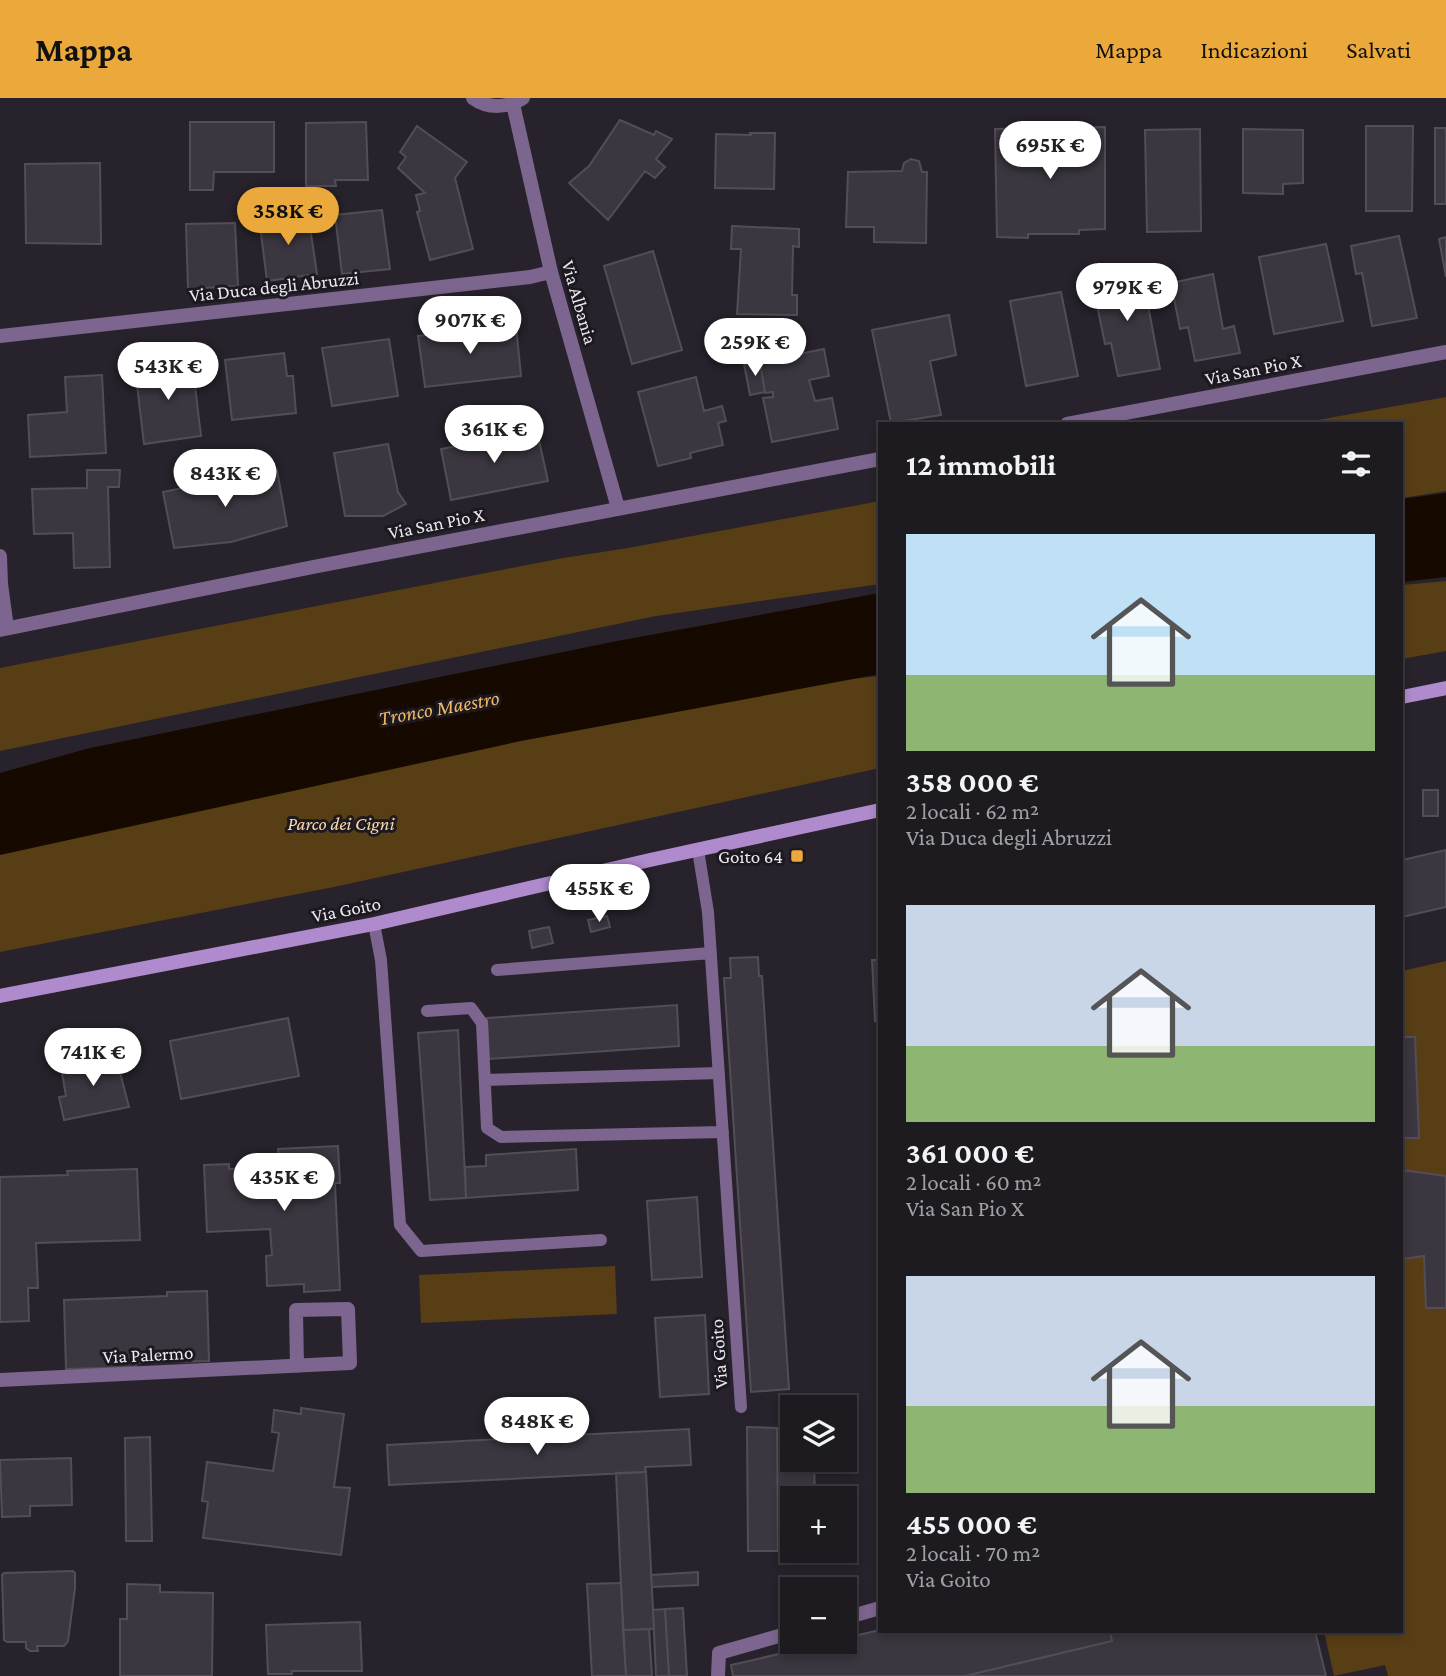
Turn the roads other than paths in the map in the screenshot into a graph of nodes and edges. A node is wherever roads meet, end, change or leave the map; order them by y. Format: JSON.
{"nodes":[{"id":1,"x":473,"y":98,"type":"edge"},
{"id":2,"x":518,"y":101,"type":"edge"},
{"id":3,"x":551,"y":272,"type":"junction"},
{"id":4,"x":0,"y":335,"type":"edge"},
{"id":5,"x":1446,"y":352,"type":"edge"},
{"id":6,"x":1078,"y":422,"type":"edge"},
{"id":7,"x":878,"y":459,"type":"edge"},
{"id":8,"x":618,"y":509,"type":"junction"},
{"id":9,"x":0,"y":556,"type":"edge"},
{"id":10,"x":4,"y":629,"type":"edge"},
{"id":11,"x":1446,"y":688,"type":"edge"},
{"id":12,"x":1403,"y":697,"type":"edge"},
{"id":13,"x":878,"y":810,"type":"edge"},
{"id":14,"x":698,"y":850,"type":"junction"},
{"id":15,"x":374,"y":924,"type":"junction"},
{"id":16,"x":711,"y":953,"type":"junction"},
{"id":17,"x":498,"y":970,"type":"dead end"},
{"id":18,"x":0,"y":996,"type":"edge"},
{"id":19,"x":427,"y":1011,"type":"dead end"},
{"id":20,"x":719,"y":1073,"type":"junction"},
{"id":21,"x":485,"y":1080,"type":"junction"},
{"id":22,"x":723,"y":1132,"type":"junction"},
{"id":23,"x":601,"y":1240,"type":"dead end"},
{"id":24,"x":297,"y":1366,"type":"junction"},
{"id":25,"x":0,"y":1380,"type":"edge"},
{"id":26,"x":741,"y":1407,"type":"dead end"},
{"id":27,"x":878,"y":1609,"type":"edge"},
{"id":28,"x":857,"y":1615,"type":"edge"},
{"id":29,"x":780,"y":1636,"type":"edge"},
{"id":30,"x":718,"y":1676,"type":"edge"}],
"edges":[{"from":1,"to":2,"type":"street"},
{"from":2,"to":3,"type":"street","name":"Via Albania"},
{"from":3,"to":4,"type":"street","name":"Via Duca degli Abruzzi"},
{"from":3,"to":8,"type":"street","name":"Via Albania"},
{"from":5,"to":6,"type":"street","name":"Via San Pio X"},
{"from":7,"to":8,"type":"street","name":"Via San Pio X"},
{"from":8,"to":10,"type":"street","name":"Via San Pio X"},
{"from":9,"to":10,"type":"street"},
{"from":11,"to":12,"type":"main road"},
{"from":13,"to":14,"type":"main road","name":"Via Goito"},
{"from":14,"to":15,"type":"main road","name":"Via Goito"},
{"from":14,"to":16,"type":"lane","name":"Via Goito"},
{"from":15,"to":18,"type":"main road","name":"Via Goito"},
{"from":15,"to":23,"type":"lane"},
{"from":16,"to":17,"type":"lane"},
{"from":16,"to":20,"type":"lane","name":"Via Goito"},
{"from":19,"to":21,"type":"lane"},
{"from":20,"to":21,"type":"lane"},
{"from":20,"to":22,"type":"lane","name":"Via Goito"},
{"from":21,"to":22,"type":"lane"},
{"from":22,"to":26,"type":"lane","name":"Via Goito"},
{"from":24,"to":24,"type":"street","name":"Via Palermo"},
{"from":24,"to":25,"type":"street","name":"Via Palermo"},
{"from":27,"to":28,"type":"street"},
{"from":29,"to":30,"type":"street"}]}
